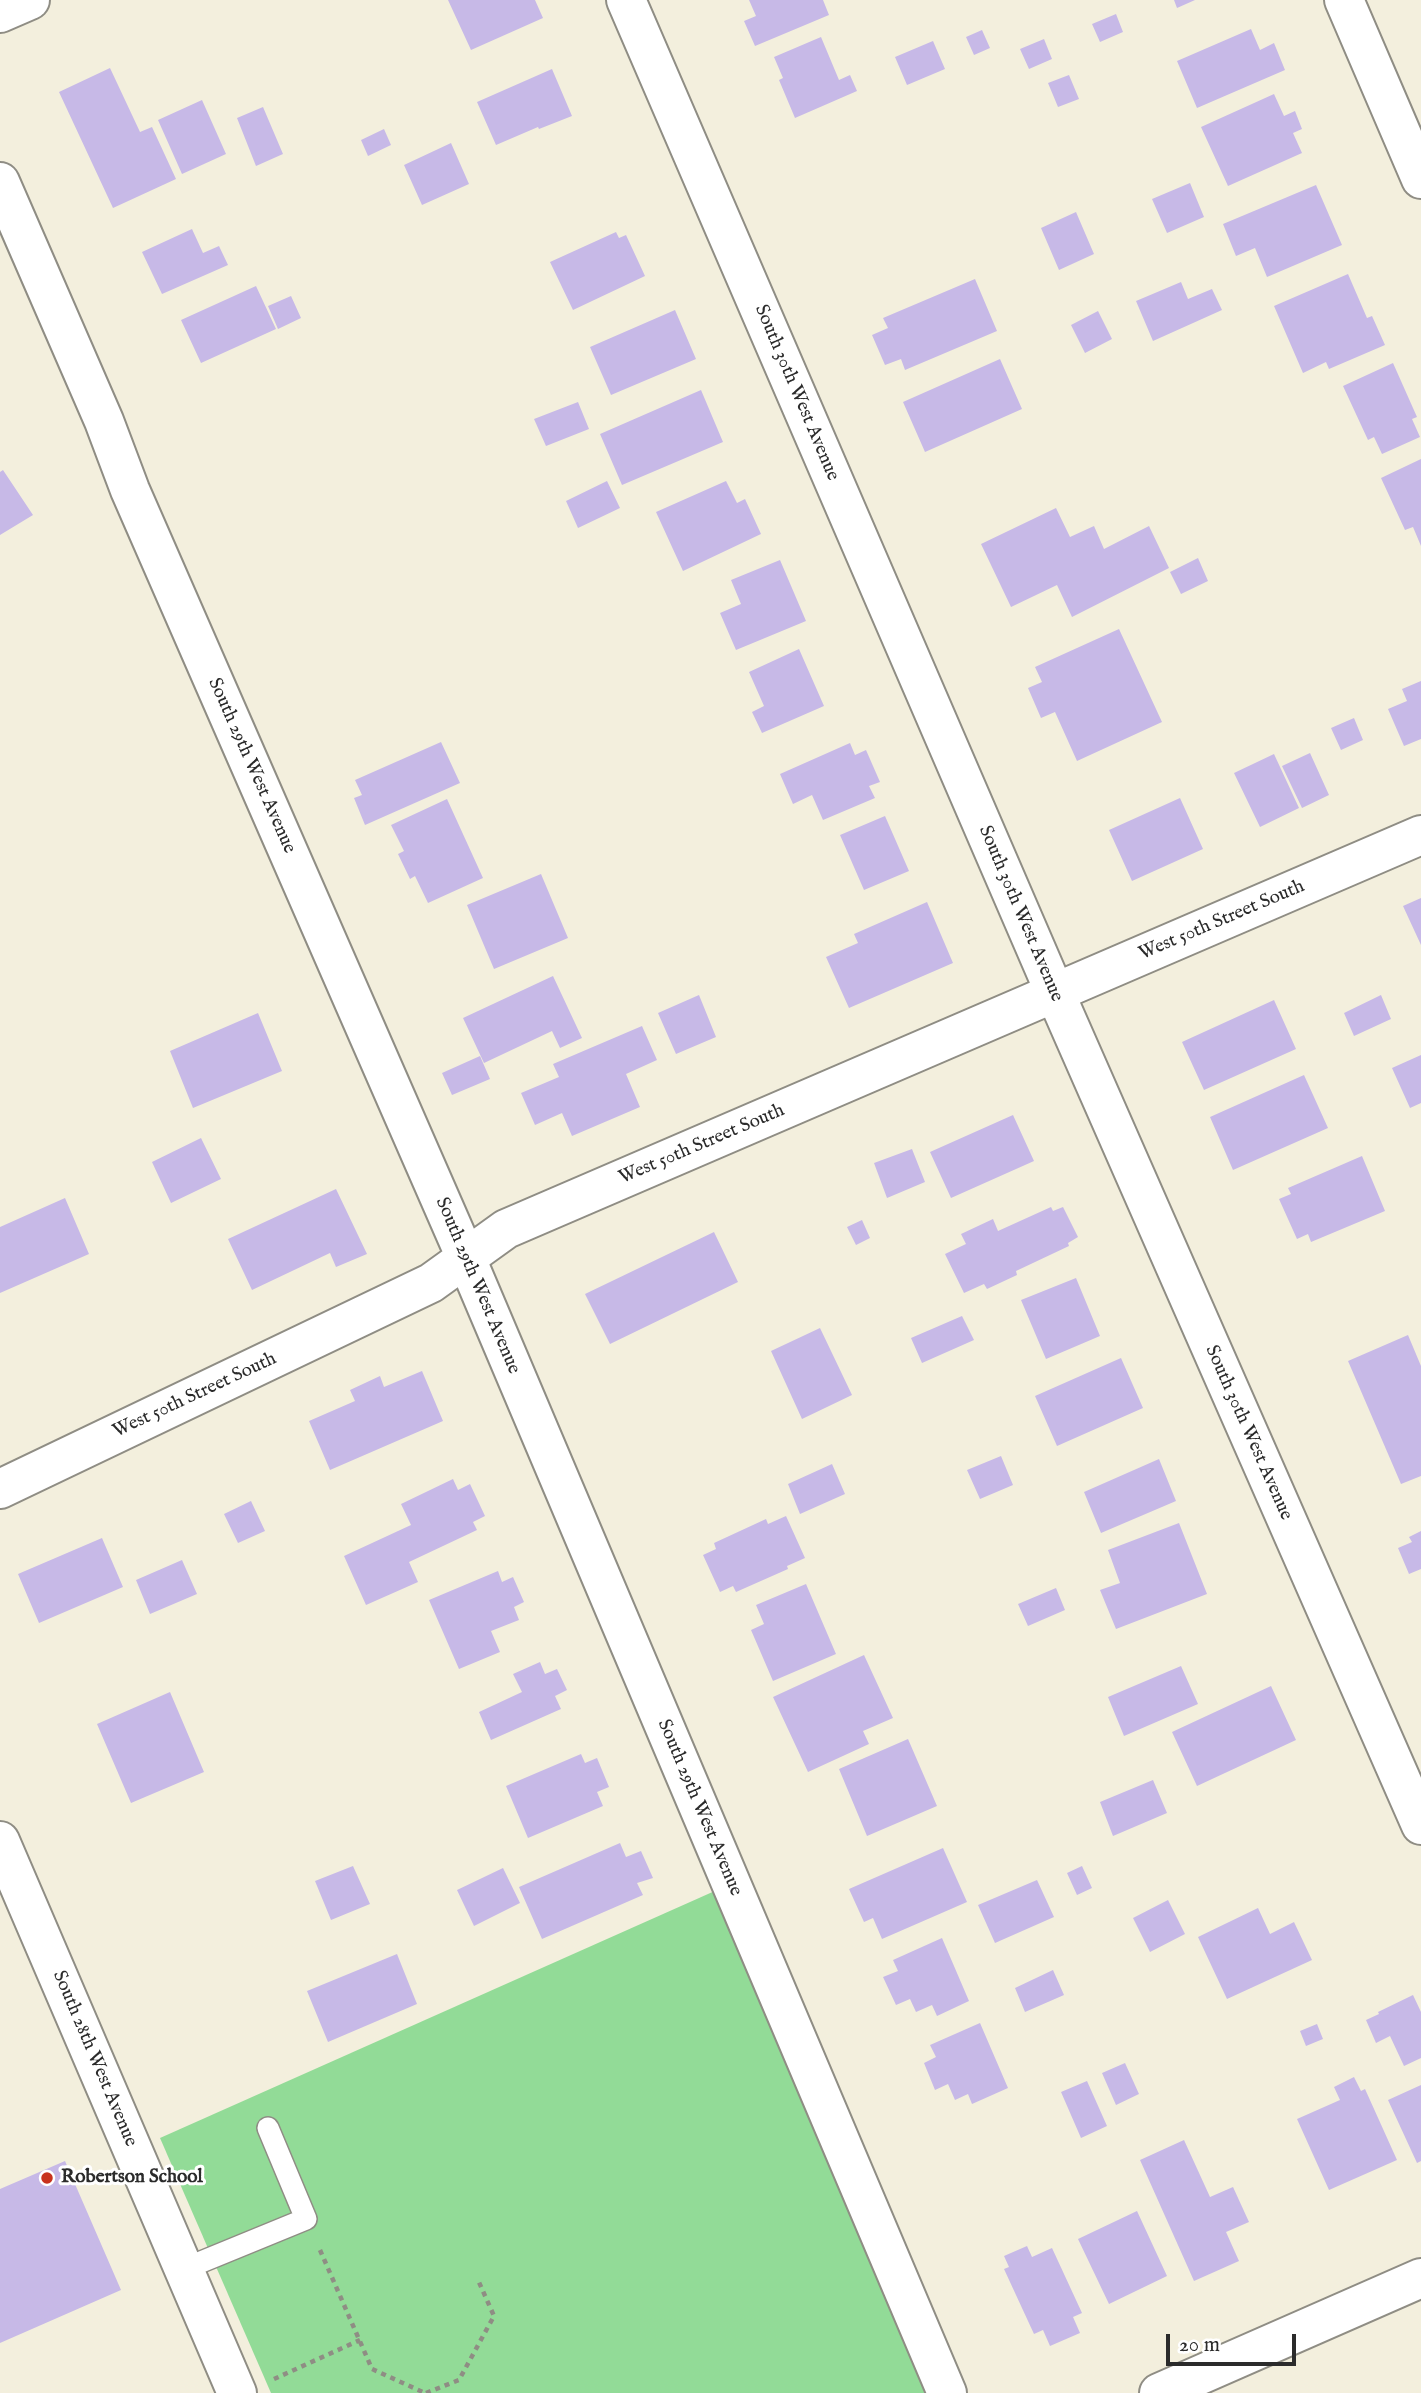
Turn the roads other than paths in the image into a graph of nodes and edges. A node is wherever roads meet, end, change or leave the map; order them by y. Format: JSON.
{"nodes":[{"id":1,"x":30,"y":0,"type":"edge"},
{"id":2,"x":626,"y":0,"type":"edge"},
{"id":3,"x":1344,"y":0,"type":"edge"},
{"id":4,"x":0,"y":13,"type":"edge"},
{"id":5,"x":1421,"y":179,"type":"edge"},
{"id":6,"x":0,"y":182,"type":"edge"},
{"id":7,"x":1421,"y":835,"type":"edge"},
{"id":8,"x":1055,"y":993,"type":"junction"},
{"id":9,"x":466,"y":1258,"type":"junction"},
{"id":10,"x":0,"y":1489,"type":"edge"},
{"id":11,"x":1421,"y":1825,"type":"edge"},
{"id":12,"x":0,"y":1841,"type":"edge"},
{"id":13,"x":268,"y":2128,"type":"dead end"},
{"id":14,"x":184,"y":2269,"type":"junction"},
{"id":15,"x":1421,"y":2278,"type":"edge"},
{"id":16,"x":251,"y":2388,"type":"edge"},
{"id":17,"x":947,"y":2393,"type":"edge"},
{"id":18,"x":1159,"y":2393,"type":"edge"}],
"edges":[{"from":1,"to":4,"type":"street"},
{"from":2,"to":8,"type":"street","name":"South 30th West Avenue"},
{"from":3,"to":5,"type":"street"},
{"from":6,"to":9,"type":"street","name":"South 29th West Avenue"},
{"from":7,"to":8,"type":"street","name":"West 50th Street South"},
{"from":8,"to":9,"type":"street","name":"West 50th Street South"},
{"from":8,"to":11,"type":"street","name":"South 30th West Avenue"},
{"from":9,"to":10,"type":"street","name":"West 50th Street South"},
{"from":9,"to":17,"type":"street","name":"South 29th West Avenue"},
{"from":12,"to":14,"type":"street","name":"South 28th West Avenue"},
{"from":13,"to":14,"type":"lane"},
{"from":14,"to":16,"type":"street","name":"South 28th West Avenue"},
{"from":15,"to":18,"type":"street"}]}
